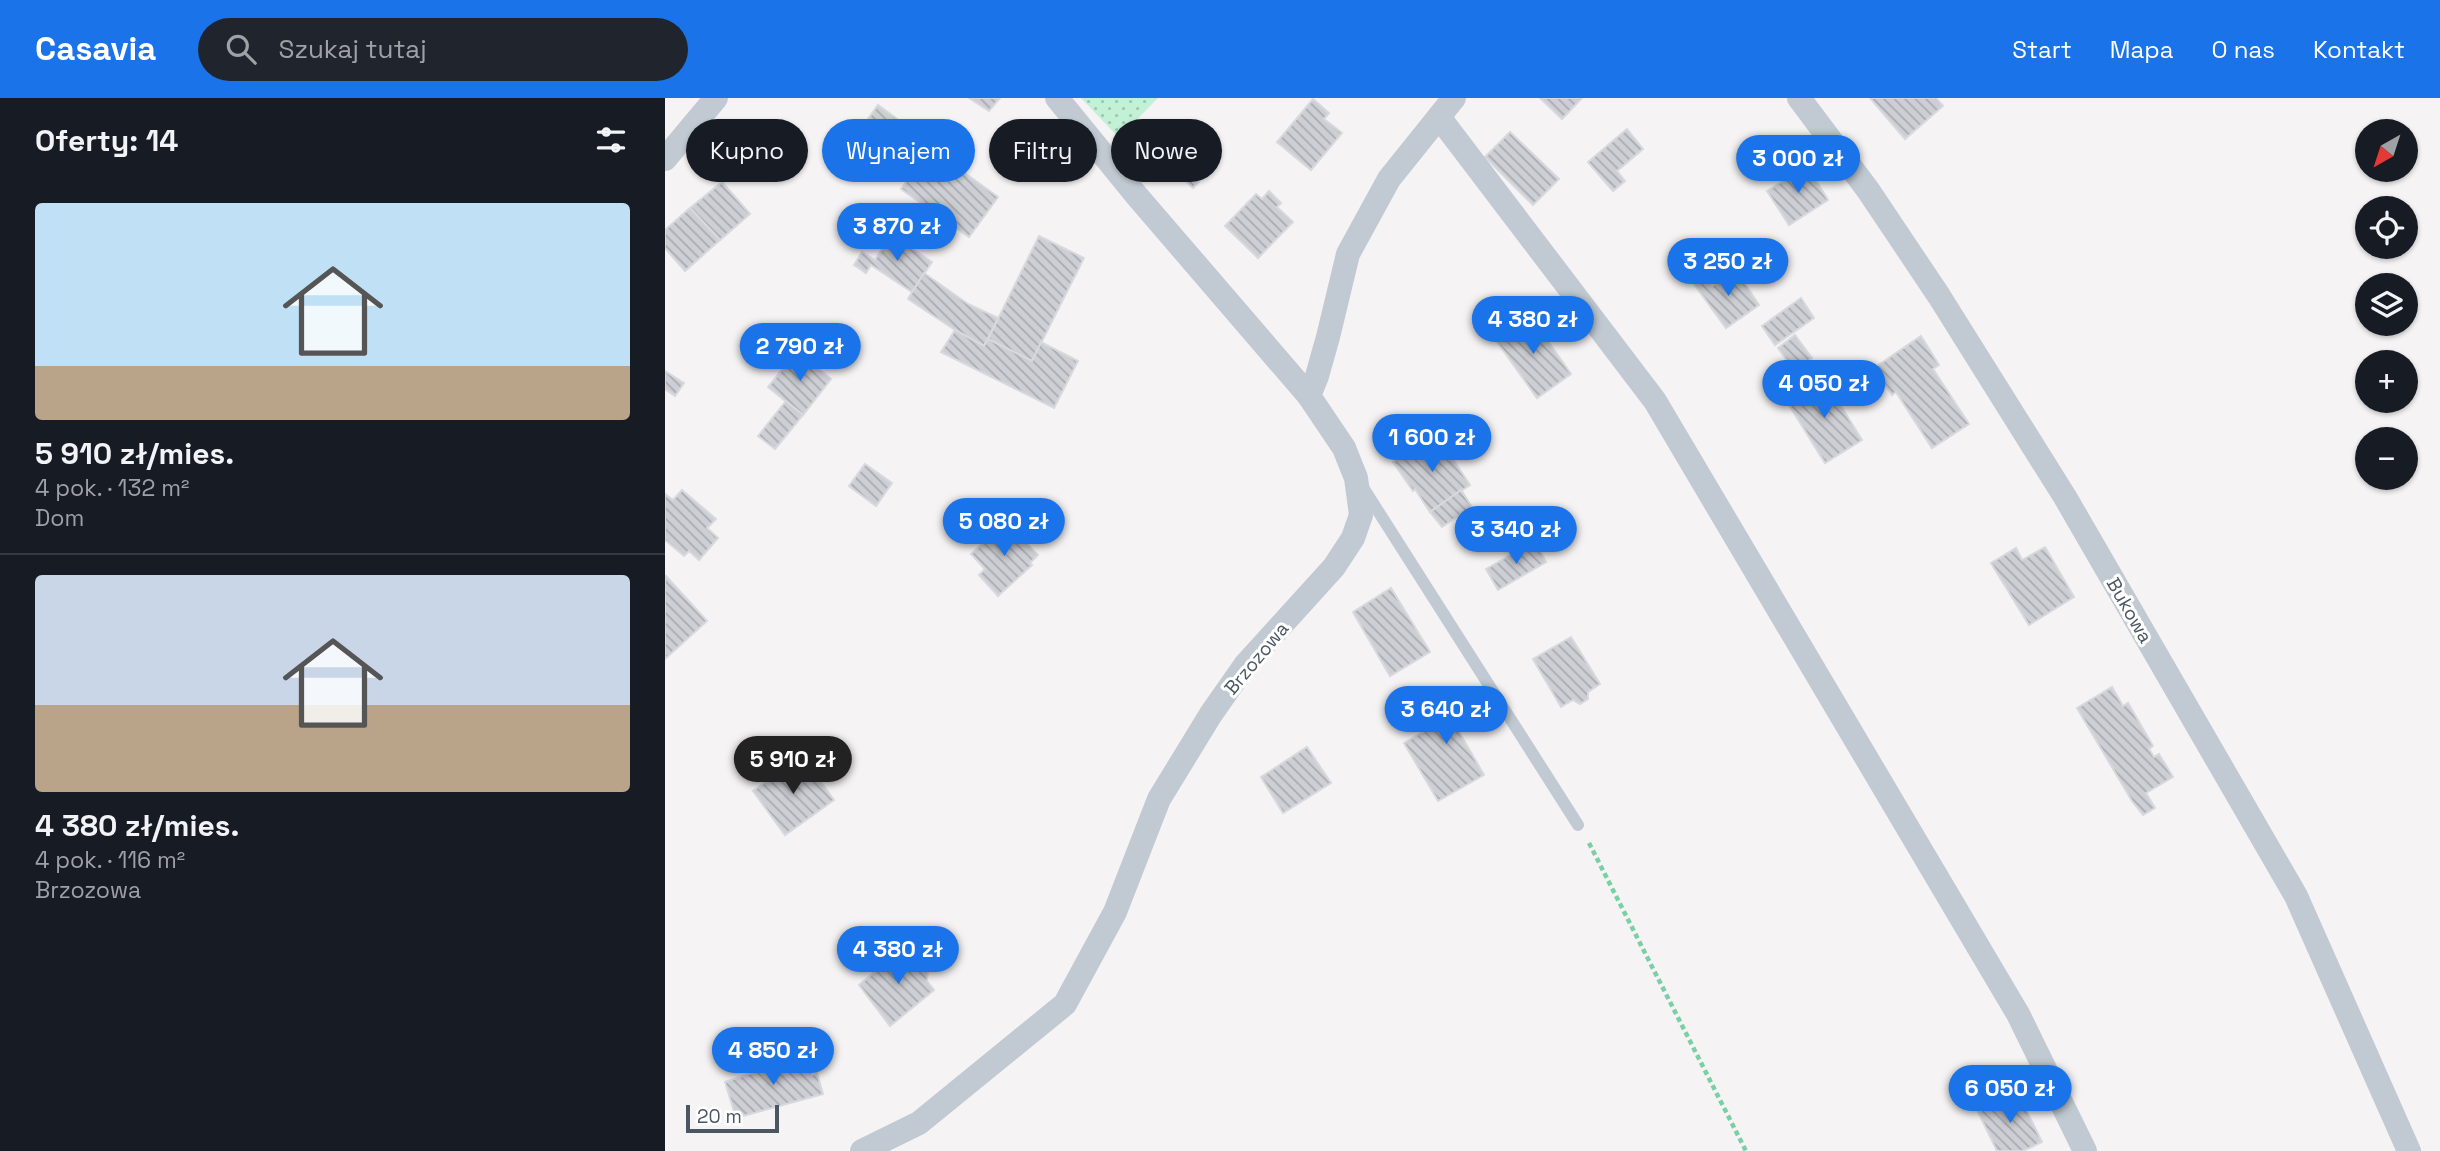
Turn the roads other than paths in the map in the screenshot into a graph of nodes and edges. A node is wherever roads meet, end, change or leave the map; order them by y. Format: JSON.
{"nodes":[{"id":1,"x":716,"y":98,"type":"edge"},
{"id":2,"x":1057,"y":98,"type":"edge"},
{"id":3,"x":1799,"y":98,"type":"edge"},
{"id":4,"x":1447,"y":107,"type":"edge"},
{"id":5,"x":665,"y":159,"type":"edge"},
{"id":6,"x":1308,"y":396,"type":"junction"},
{"id":7,"x":1356,"y":478,"type":"junction"},
{"id":8,"x":1578,"y":825,"type":"road end"},
{"id":9,"x":862,"y":1151,"type":"edge"},
{"id":10,"x":2085,"y":1151,"type":"edge"},
{"id":11,"x":2409,"y":1151,"type":"edge"}],
"edges":[{"from":1,"to":5,"type":"street"},
{"from":2,"to":6,"type":"street","name":"Brzozowa"},
{"from":3,"to":11,"type":"street","name":"Bukowa"},
{"from":4,"to":6,"type":"street"},
{"from":4,"to":10,"type":"street"},
{"from":6,"to":7,"type":"street","name":"Brzozowa"},
{"from":7,"to":8,"type":"lane"},
{"from":7,"to":9,"type":"street","name":"Brzozowa"}]}
